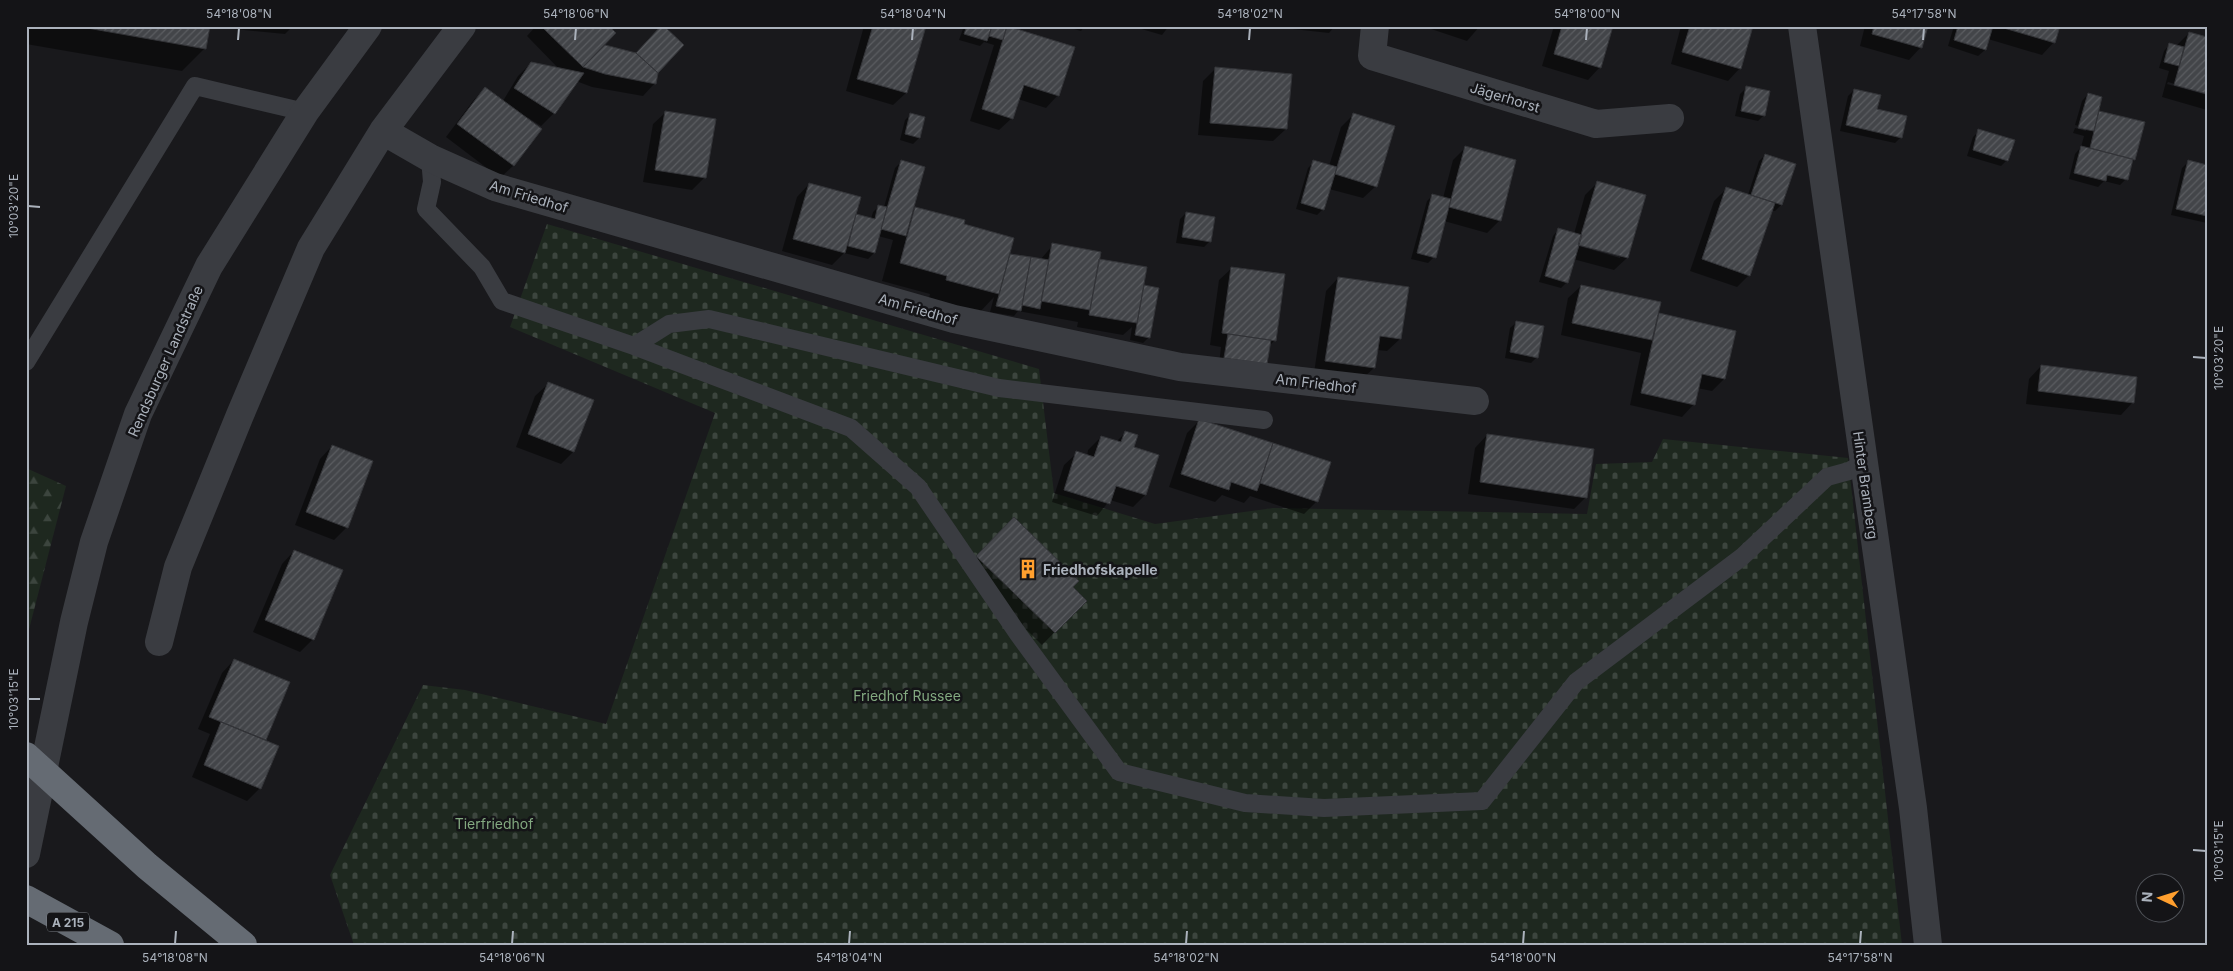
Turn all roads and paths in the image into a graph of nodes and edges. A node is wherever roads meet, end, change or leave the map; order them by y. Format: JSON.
{"nodes":[{"id":1,"x":368,"y":26,"type":"edge"},
{"id":2,"x":462,"y":26,"type":"edge"},
{"id":3,"x":1376,"y":26,"type":"edge"},
{"id":4,"x":1802,"y":26,"type":"edge"},
{"id":5,"x":305,"y":112,"type":"junction"},
{"id":6,"x":1670,"y":118,"type":"dead end"},
{"id":7,"x":383,"y":131,"type":"junction"},
{"id":8,"x":430,"y":158,"type":"junction"},
{"id":9,"x":634,"y":346,"type":"junction"},
{"id":10,"x":26,"y":362,"type":"edge"},
{"id":11,"x":1475,"y":401,"type":"dead end"},
{"id":12,"x":1264,"y":420,"type":"dead end"},
{"id":13,"x":1863,"y":463,"type":"junction"},
{"id":14,"x":159,"y":642,"type":"dead end"},
{"id":15,"x":26,"y":756,"type":"edge"},
{"id":16,"x":26,"y":854,"type":"edge"},
{"id":17,"x":26,"y":899,"type":"edge"},
{"id":18,"x":110,"y":945,"type":"edge"},
{"id":19,"x":243,"y":945,"type":"edge"},
{"id":20,"x":1928,"y":945,"type":"edge"}],
"edges":[{"from":1,"to":5,"type":"street","name":"Rendsburger Landstraße"},
{"from":2,"to":7,"type":"street"},
{"from":3,"to":6,"type":"street","name":"Jägerhorst"},
{"from":4,"to":13,"type":"street","name":"Hinter Bramberg"},
{"from":5,"to":10,"type":"lane"},
{"from":5,"to":16,"type":"street","name":"Rendsburger Landstraße"},
{"from":7,"to":8,"type":"street","name":"Am Friedhof"},
{"from":7,"to":14,"type":"street"},
{"from":8,"to":9,"type":"lane"},
{"from":8,"to":11,"type":"street","name":"Am Friedhof"},
{"from":9,"to":12,"type":"lane"},
{"from":9,"to":13,"type":"lane"},
{"from":13,"to":20,"type":"street","name":"Hinter Bramberg"},
{"from":15,"to":19,"type":"highway"},
{"from":17,"to":18,"type":"highway","number":"A 215"}]}
